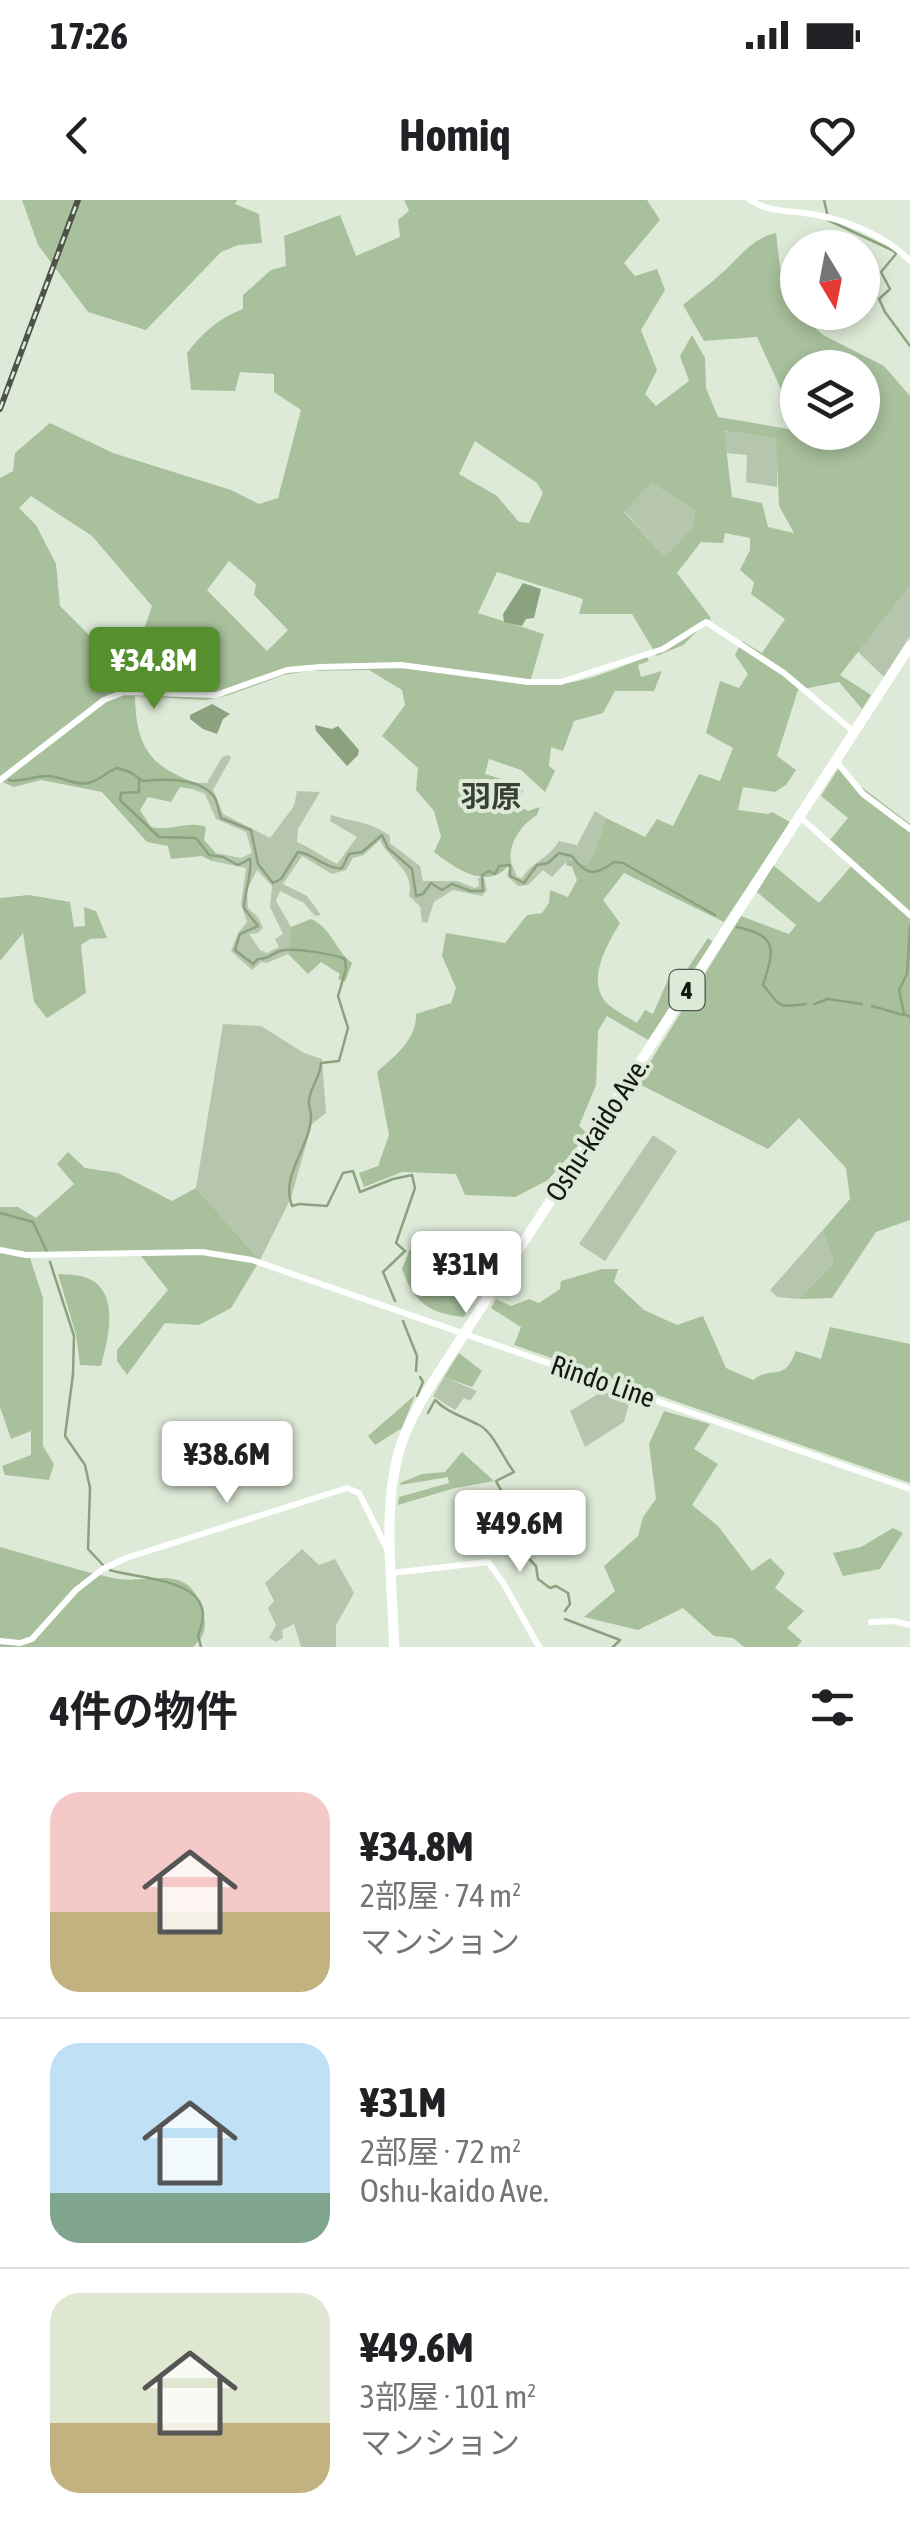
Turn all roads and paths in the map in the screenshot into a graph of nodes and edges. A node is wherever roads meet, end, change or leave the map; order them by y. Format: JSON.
{"nodes":[{"id":1,"x":750,"y":200,"type":"edge"},
{"id":2,"x":910,"y":261,"type":"edge"},
{"id":3,"x":910,"y":646,"type":"edge"},
{"id":4,"x":854,"y":732,"type":"junction"},
{"id":5,"x":836,"y":760,"type":"junction"},
{"id":6,"x":0,"y":780,"type":"edge"},
{"id":7,"x":799,"y":816,"type":"junction"},
{"id":8,"x":910,"y":829,"type":"edge"},
{"id":9,"x":910,"y":915,"type":"edge"},
{"id":10,"x":0,"y":1250,"type":"edge"},
{"id":11,"x":464,"y":1334,"type":"junction"},
{"id":12,"x":910,"y":1488,"type":"edge"},
{"id":13,"x":392,"y":1557,"type":"junction"},
{"id":14,"x":392,"y":1573,"type":"junction"},
{"id":15,"x":872,"y":1622,"type":"dead end"},
{"id":16,"x":910,"y":1625,"type":"edge"},
{"id":17,"x":0,"y":1641,"type":"edge"},
{"id":18,"x":394,"y":1647,"type":"edge"},
{"id":19,"x":538,"y":1647,"type":"edge"}],
"edges":[{"from":1,"to":2,"type":"street"},
{"from":3,"to":4,"type":"highway","name":"Oshu-kaido Ave.","number":"4"},
{"from":4,"to":5,"type":"highway","name":"Oshu-kaido Ave.","number":"4"},
{"from":4,"to":6,"type":"street"},
{"from":5,"to":7,"type":"highway","name":"Oshu-kaido Ave.","number":"4"},
{"from":5,"to":8,"type":"street"},
{"from":7,"to":9,"type":"street"},
{"from":7,"to":11,"type":"highway","name":"Oshu-kaido Ave.","number":"4"},
{"from":10,"to":11,"type":"street","name":"Rindo Line"},
{"from":11,"to":12,"type":"street","name":"Rindo Line"},
{"from":11,"to":13,"type":"highway","name":"Oshu-kaido Ave.","number":"4"},
{"from":13,"to":14,"type":"highway","name":"Oshu-kaido Ave.","number":"4"},
{"from":13,"to":17,"type":"street"},
{"from":14,"to":18,"type":"highway","name":"Oshu-kaido Ave.","number":"4"},
{"from":14,"to":19,"type":"street"},
{"from":15,"to":16,"type":"street"}]}
